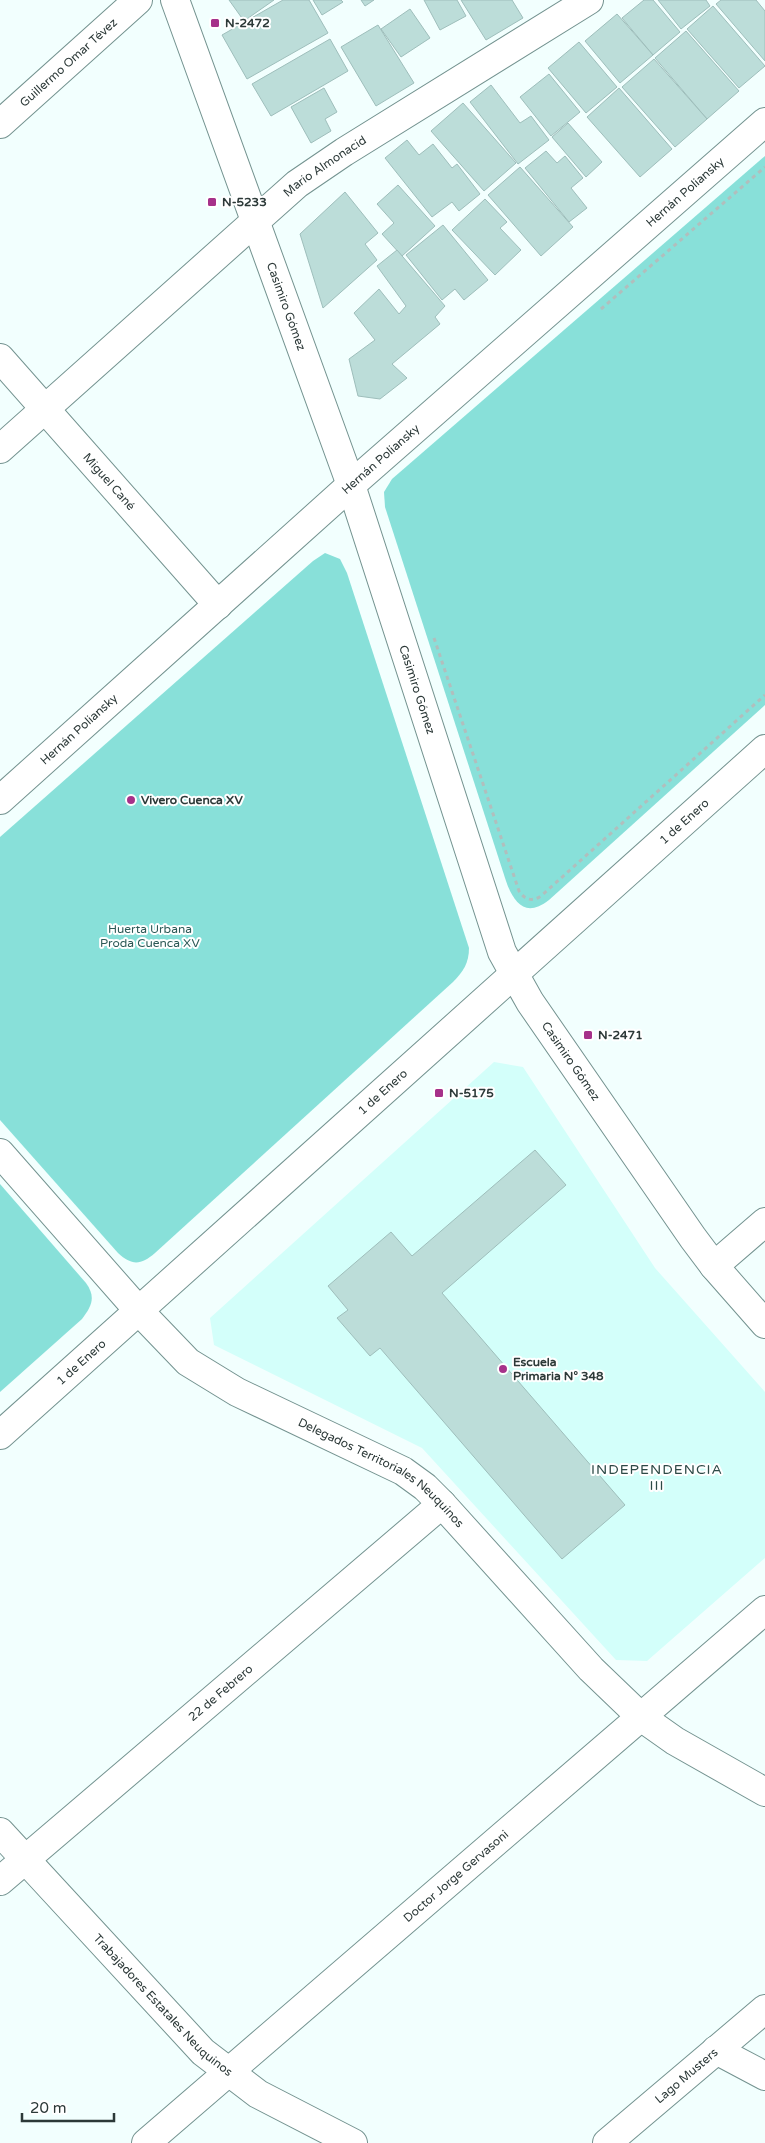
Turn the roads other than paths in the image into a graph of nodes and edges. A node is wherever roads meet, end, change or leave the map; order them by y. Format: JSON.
{"nodes":[{"id":1,"x":138,"y":0,"type":"edge"},
{"id":2,"x":175,"y":0,"type":"edge"},
{"id":3,"x":589,"y":0,"type":"edge"},
{"id":4,"x":765,"y":122,"type":"edge"},
{"id":5,"x":0,"y":124,"type":"edge"},
{"id":6,"x":254,"y":220,"type":"junction"},
{"id":7,"x":0,"y":358,"type":"edge"},
{"id":8,"x":45,"y":408,"type":"junction"},
{"id":9,"x":0,"y":449,"type":"edge"},
{"id":10,"x":351,"y":485,"type":"junction"},
{"id":11,"x":218,"y":605,"type":"junction"},
{"id":12,"x":765,"y":749,"type":"edge"},
{"id":13,"x":0,"y":800,"type":"edge"},
{"id":14,"x":514,"y":976,"type":"junction"},
{"id":15,"x":0,"y":1153,"type":"edge"},
{"id":16,"x":765,"y":1222,"type":"edge"},
{"id":17,"x":714,"y":1266,"type":"junction"},
{"id":18,"x":139,"y":1310,"type":"junction"},
{"id":19,"x":765,"y":1324,"type":"edge"},
{"id":20,"x":0,"y":1435,"type":"edge"},
{"id":21,"x":442,"y":1504,"type":"junction"},
{"id":22,"x":765,"y":1610,"type":"edge"},
{"id":23,"x":641,"y":1717,"type":"junction"},
{"id":24,"x":765,"y":1792,"type":"edge"},
{"id":25,"x":0,"y":1832,"type":"edge"},
{"id":26,"x":26,"y":1859,"type":"junction"},
{"id":27,"x":0,"y":1881,"type":"edge"},
{"id":28,"x":765,"y":2009,"type":"edge"},
{"id":29,"x":716,"y":2050,"type":"junction"},
{"id":30,"x":228,"y":2072,"type":"junction"},
{"id":31,"x":765,"y":2076,"type":"edge"},
{"id":32,"x":146,"y":2143,"type":"edge"},
{"id":33,"x":353,"y":2143,"type":"edge"},
{"id":34,"x":607,"y":2143,"type":"edge"}],
"edges":[{"from":1,"to":5,"type":"street","name":"Guillermo Omar Tévez"},
{"from":2,"to":6,"type":"street","name":"Casimiro Gómez"},
{"from":3,"to":6,"type":"street","name":"Mario Almonacid"},
{"from":4,"to":10,"type":"street","name":"Hernán Poliansky"},
{"from":6,"to":8,"type":"street","name":"Mario Almonacid"},
{"from":6,"to":10,"type":"street","name":"Casimiro Gómez"},
{"from":7,"to":8,"type":"street","name":"Miguel Cané"},
{"from":8,"to":9,"type":"street","name":"Mario Almonacid"},
{"from":8,"to":11,"type":"street","name":"Miguel Cané"},
{"from":10,"to":11,"type":"street","name":"Hernán Poliansky"},
{"from":10,"to":14,"type":"street","name":"Casimiro Gómez"},
{"from":11,"to":13,"type":"street","name":"Hernán Poliansky"},
{"from":12,"to":14,"type":"street","name":"1 de Enero"},
{"from":14,"to":17,"type":"street","name":"Casimiro Gómez"},
{"from":14,"to":18,"type":"street","name":"1 de Enero"},
{"from":15,"to":18,"type":"street","name":"Delegados Territoriales Neuquinos"},
{"from":16,"to":17,"type":"street"},
{"from":17,"to":19,"type":"street","name":"Casimiro Gómez"},
{"from":18,"to":20,"type":"street","name":"1 de Enero"},
{"from":18,"to":21,"type":"street","name":"Delegados Territoriales Neuquinos"},
{"from":21,"to":23,"type":"street","name":"Delegados Territoriales Neuquinos"},
{"from":21,"to":26,"type":"street","name":"22 de Febrero"},
{"from":22,"to":23,"type":"street","name":"Doctor Jorge Gervasoni"},
{"from":23,"to":24,"type":"street","name":"Delegados Territoriales Neuquinos"},
{"from":23,"to":30,"type":"street","name":"Doctor Jorge Gervasoni"},
{"from":25,"to":26,"type":"street","name":"Trabajadores Estatales Neuquinos"},
{"from":26,"to":27,"type":"street","name":"22 de Febrero"},
{"from":26,"to":30,"type":"street","name":"Trabajadores Estatales Neuquinos"},
{"from":28,"to":29,"type":"street","name":"Lago Musters"},
{"from":29,"to":31,"type":"street"},
{"from":29,"to":34,"type":"street","name":"Lago Musters"},
{"from":30,"to":32,"type":"street","name":"Doctor Jorge Gervasoni"},
{"from":30,"to":33,"type":"street","name":"Trabajadores Estatales Neuquinos"}]}
